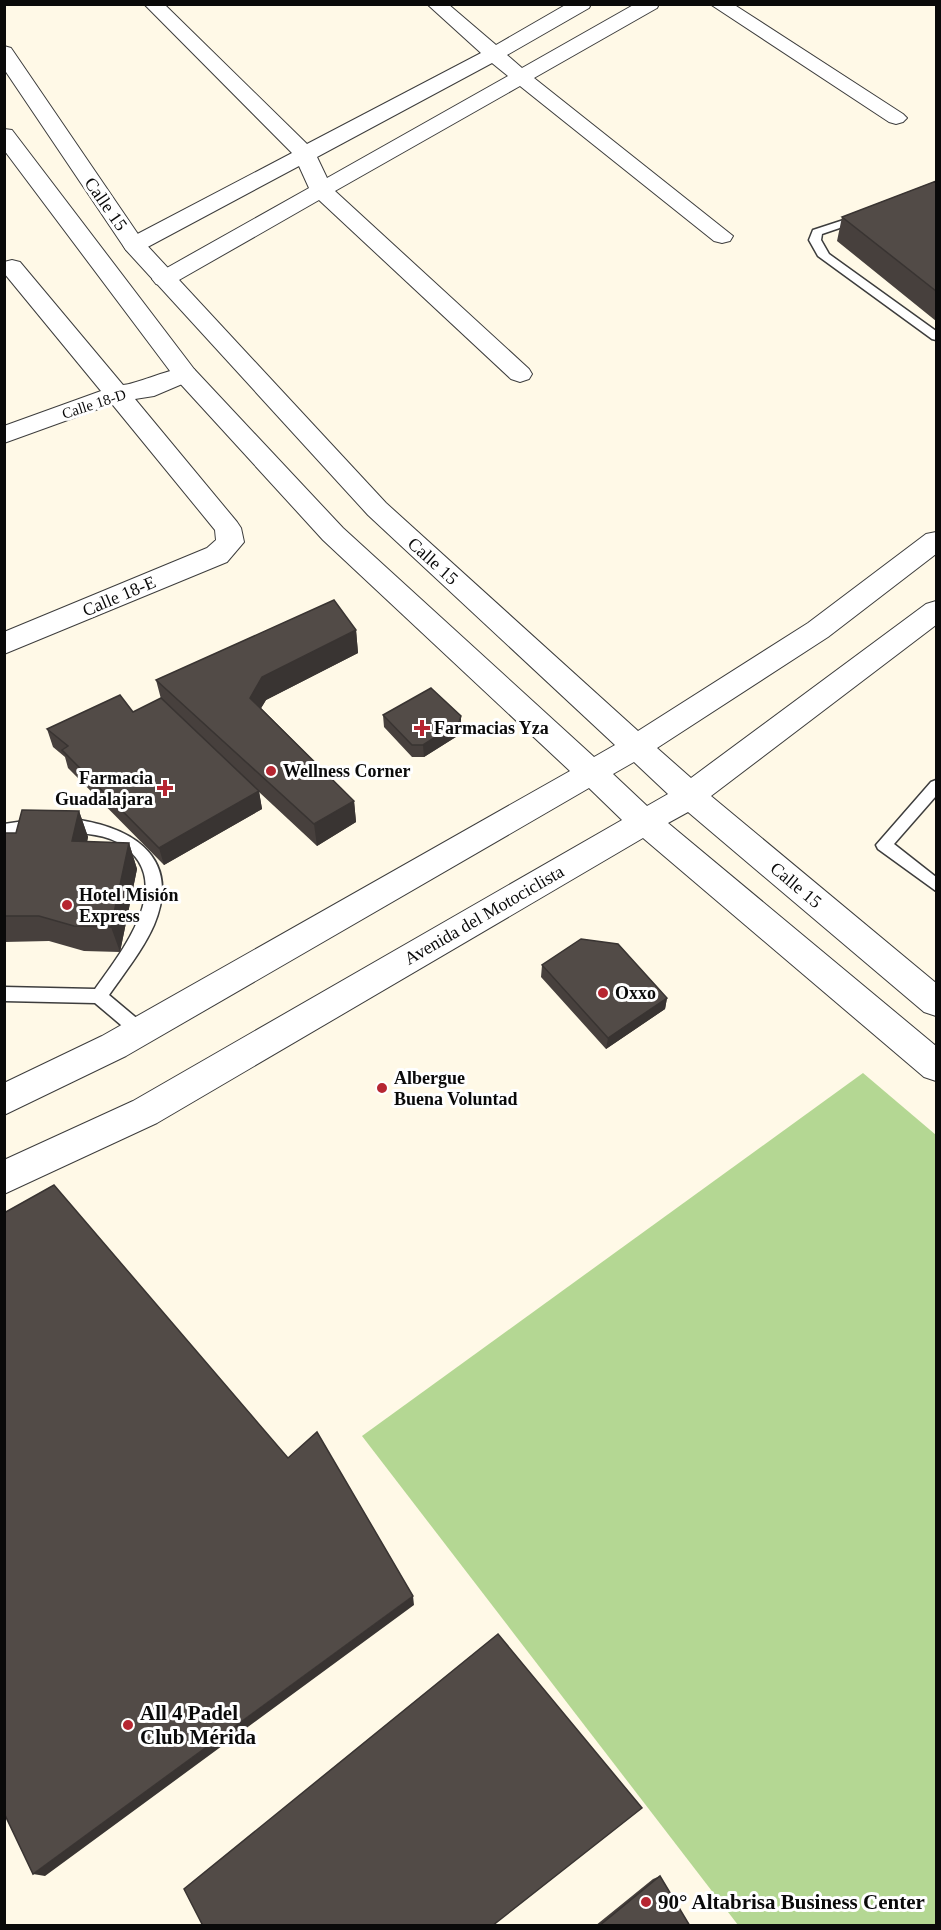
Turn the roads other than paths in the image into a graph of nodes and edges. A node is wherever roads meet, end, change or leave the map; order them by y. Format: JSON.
{"nodes":[{"id":1,"x":436,"y":4,"type":"edge"},
{"id":2,"x":582,"y":4,"type":"edge"},
{"id":3,"x":650,"y":4,"type":"edge"},
{"id":4,"x":719,"y":4,"type":"edge"},
{"id":5,"x":153,"y":5,"type":"edge"},
{"id":6,"x":4,"y":52,"type":"edge"},
{"id":7,"x":494,"y":54,"type":"junction"},
{"id":8,"x":522,"y":78,"type":"junction"},
{"id":9,"x":896,"y":118,"type":"dead end"},
{"id":10,"x":4,"y":135,"type":"edge"},
{"id":11,"x":305,"y":154,"type":"junction"},
{"id":12,"x":321,"y":190,"type":"junction"},
{"id":13,"x":872,"y":213,"type":"edge"},
{"id":14,"x":722,"y":236,"type":"dead end"},
{"id":15,"x":134,"y":245,"type":"junction"},
{"id":16,"x":16,"y":266,"type":"edge"},
{"id":17,"x":164,"y":279,"type":"junction"},
{"id":18,"x":936,"y":336,"type":"edge"},
{"id":19,"x":185,"y":374,"type":"junction"},
{"id":20,"x":520,"y":374,"type":"dead end"},
{"id":21,"x":116,"y":394,"type":"junction"},
{"id":22,"x":4,"y":435,"type":"edge"},
{"id":23,"x":936,"y":541,"type":"edge"},
{"id":24,"x":936,"y":611,"type":"edge"},
{"id":25,"x":4,"y":644,"type":"edge"},
{"id":26,"x":636,"y":747,"type":"junction"},
{"id":27,"x":593,"y":772,"type":"junction"},
{"id":28,"x":936,"y":786,"type":"edge"},
{"id":29,"x":689,"y":795,"type":"junction"},
{"id":30,"x":645,"y":822,"type":"junction"},
{"id":31,"x":4,"y":830,"type":"edge"},
{"id":32,"x":936,"y":885,"type":"edge"},
{"id":33,"x":4,"y":994,"type":"edge"},
{"id":34,"x":99,"y":996,"type":"junction"},
{"id":35,"x":936,"y":1002,"type":"edge"},
{"id":36,"x":140,"y":1031,"type":"junction"},
{"id":37,"x":936,"y":1066,"type":"edge"},
{"id":38,"x":4,"y":1100,"type":"edge"},
{"id":39,"x":4,"y":1178,"type":"edge"}],
"edges":[{"from":1,"to":7,"type":"street"},
{"from":2,"to":7,"type":"street"},
{"from":3,"to":8,"type":"street"},
{"from":4,"to":9,"type":"street"},
{"from":5,"to":11,"type":"street"},
{"from":6,"to":15,"type":"street","name":"Calle 15"},
{"from":7,"to":8,"type":"street"},
{"from":7,"to":11,"type":"street"},
{"from":8,"to":12,"type":"street"},
{"from":8,"to":14,"type":"street"},
{"from":10,"to":19,"type":"street"},
{"from":11,"to":12,"type":"street"},
{"from":11,"to":15,"type":"street"},
{"from":12,"to":17,"type":"street"},
{"from":12,"to":20,"type":"street"},
{"from":13,"to":18,"type":"lane"},
{"from":15,"to":17,"type":"street","name":"Calle 15"},
{"from":16,"to":21,"type":"street"},
{"from":17,"to":26,"type":"street","name":"Calle 15"},
{"from":19,"to":21,"type":"street","name":"Calle 18-D"},
{"from":19,"to":27,"type":"street"},
{"from":21,"to":22,"type":"street","name":"Calle 18-D"},
{"from":21,"to":25,"type":"street","name":"Calle 18-E"},
{"from":23,"to":26,"type":"street"},
{"from":24,"to":29,"type":"street","name":"Avenida del Motociclista"},
{"from":26,"to":27,"type":"street"},
{"from":26,"to":29,"type":"street","name":"Calle 15"},
{"from":27,"to":30,"type":"street"},
{"from":27,"to":36,"type":"street"},
{"from":28,"to":32,"type":"lane"},
{"from":29,"to":30,"type":"street","name":"Avenida del Motociclista"},
{"from":29,"to":35,"type":"street","name":"Calle 15"},
{"from":30,"to":37,"type":"street"},
{"from":30,"to":39,"type":"street","name":"Avenida del Motociclista"},
{"from":31,"to":34,"type":"lane"},
{"from":33,"to":34,"type":"lane"},
{"from":34,"to":36,"type":"lane"},
{"from":36,"to":38,"type":"street"}]}
